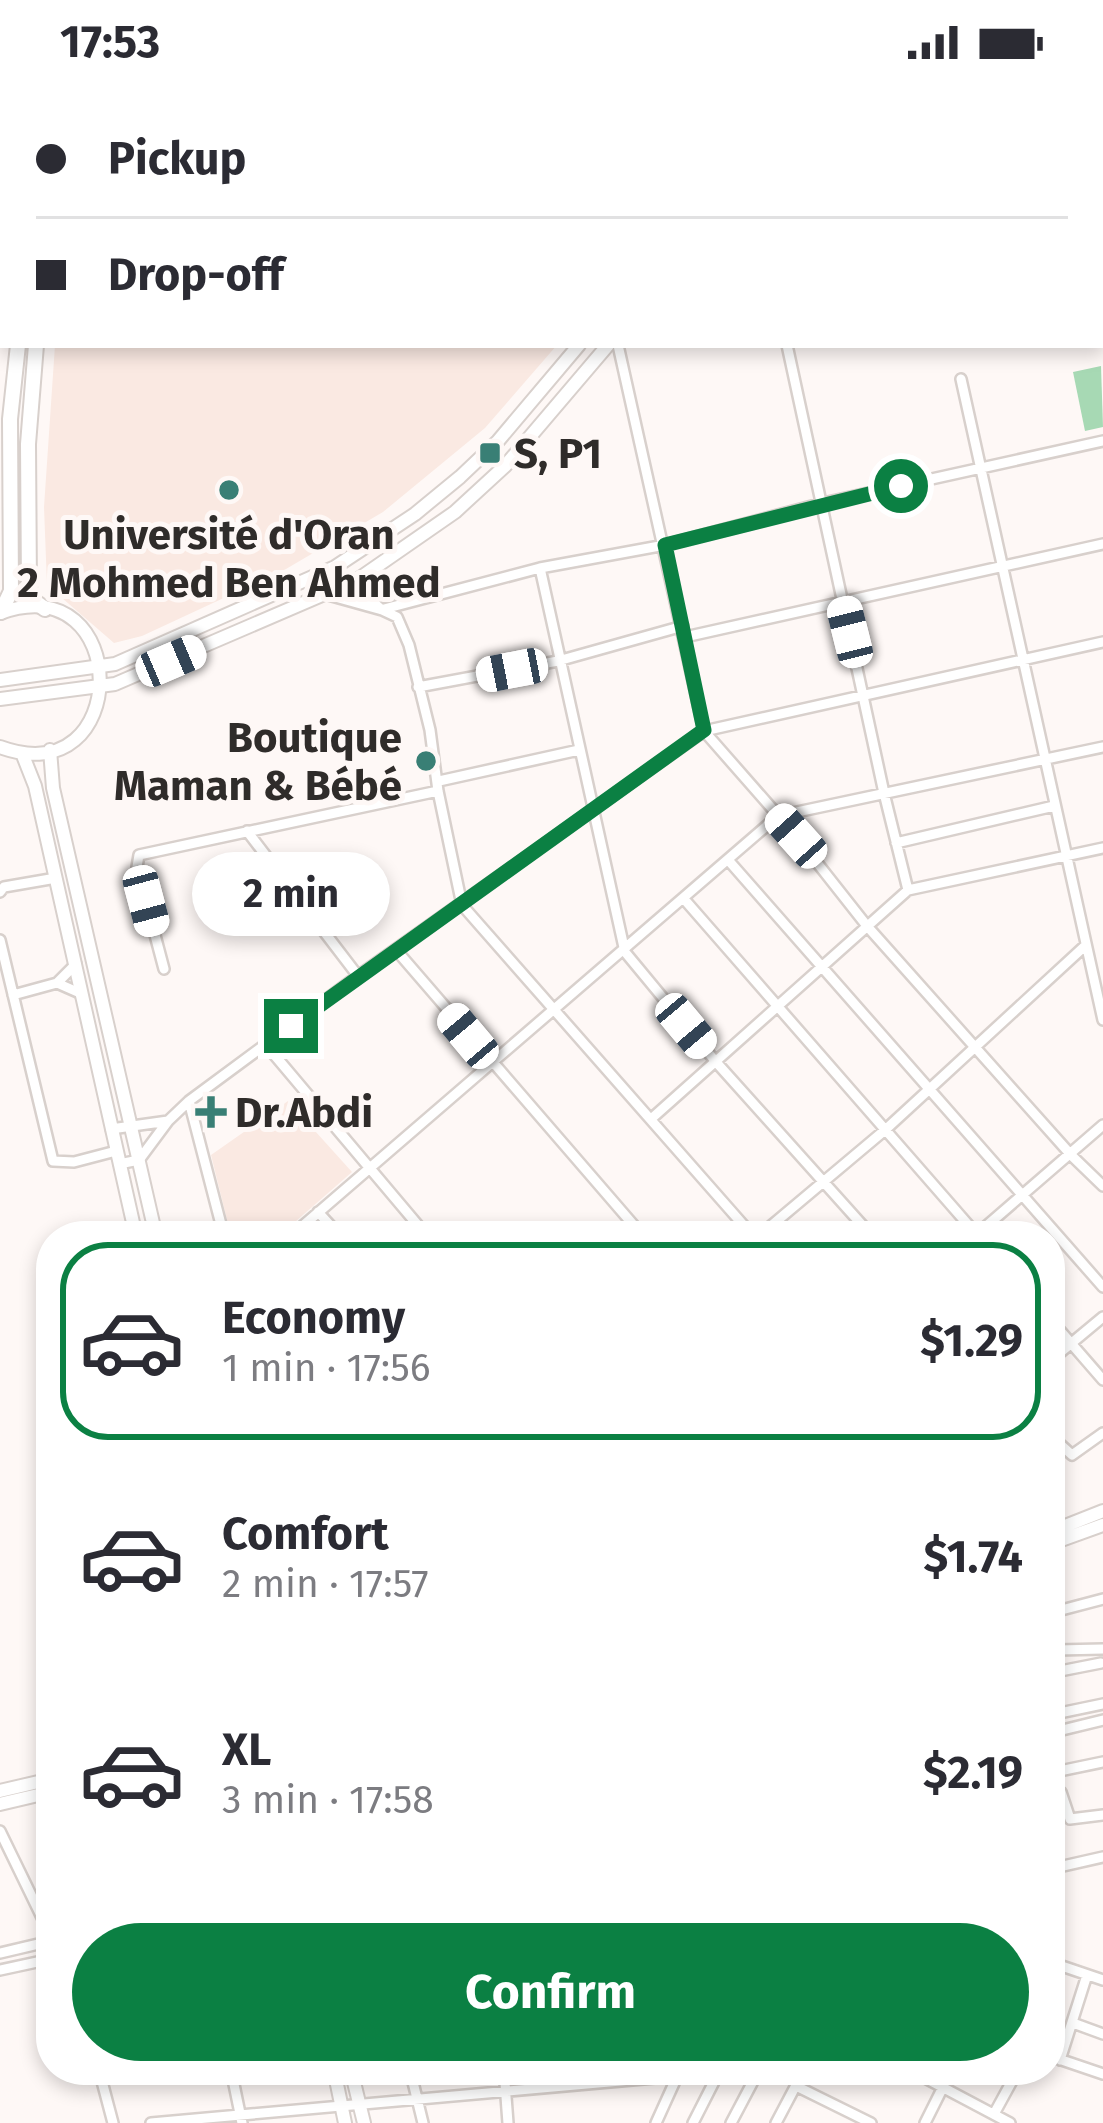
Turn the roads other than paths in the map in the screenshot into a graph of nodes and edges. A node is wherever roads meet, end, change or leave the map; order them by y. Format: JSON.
{"nodes":[{"id":1,"x":18,"y":348,"type":"edge"},
{"id":2,"x":36,"y":348,"type":"edge"},
{"id":3,"x":576,"y":348,"type":"edge"},
{"id":4,"x":605,"y":348,"type":"edge"},
{"id":5,"x":619,"y":348,"type":"edge"},
{"id":6,"x":789,"y":348,"type":"edge"},
{"id":7,"x":961,"y":379,"type":"dead end"},
{"id":8,"x":1103,"y":441,"type":"edge"},
{"id":9,"x":979,"y":469,"type":"junction"},
{"id":10,"x":823,"y":503,"type":"junction"},
{"id":11,"x":1103,"y":544,"type":"edge"},
{"id":12,"x":665,"y":545,"type":"junction"},
{"id":13,"x":1002,"y":567,"type":"junction"},
{"id":14,"x":539,"y":568,"type":"junction"},
{"id":15,"x":357,"y":580,"type":"junction"},
{"id":16,"x":328,"y":595,"type":"junction"},
{"id":17,"x":842,"y":600,"type":"junction"},
{"id":18,"x":45,"y":608,"type":"junction"},
{"id":19,"x":382,"y":610,"type":"junction"},
{"id":20,"x":0,"y":612,"type":"edge"},
{"id":21,"x":684,"y":632,"type":"junction"},
{"id":22,"x":1103,"y":642,"type":"edge"},
{"id":23,"x":558,"y":661,"type":"junction"},
{"id":24,"x":1023,"y":661,"type":"junction"},
{"id":25,"x":101,"y":666,"type":"junction"},
{"id":26,"x":0,"y":680,"type":"edge"},
{"id":27,"x":102,"y":686,"type":"junction"},
{"id":28,"x":418,"y":687,"type":"junction"},
{"id":29,"x":866,"y":695,"type":"junction"},
{"id":30,"x":0,"y":699,"type":"edge"},
{"id":31,"x":704,"y":730,"type":"junction"},
{"id":32,"x":0,"y":747,"type":"edge"},
{"id":33,"x":1103,"y":747,"type":"edge"},
{"id":34,"x":579,"y":750,"type":"junction"},
{"id":35,"x":50,"y":751,"type":"junction"},
{"id":36,"x":22,"y":753,"type":"junction"},
{"id":37,"x":1043,"y":758,"type":"junction"},
{"id":38,"x":438,"y":786,"type":"junction"},
{"id":39,"x":884,"y":794,"type":"junction"},
{"id":40,"x":1054,"y":806,"type":"junction"},
{"id":41,"x":590,"y":810,"type":"junction"},
{"id":42,"x":778,"y":816,"type":"junction"},
{"id":43,"x":248,"y":831,"type":"junction"},
{"id":44,"x":896,"y":843,"type":"junction"},
{"id":45,"x":1103,"y":848,"type":"edge"},
{"id":46,"x":1066,"y":855,"type":"junction"},
{"id":47,"x":729,"y":861,"type":"junction"},
{"id":48,"x":56,"y":878,"type":"junction"},
{"id":49,"x":908,"y":890,"type":"junction"},
{"id":50,"x":0,"y":892,"type":"edge"},
{"id":51,"x":684,"y":899,"type":"junction"},
{"id":52,"x":462,"y":905,"type":"junction"},
{"id":53,"x":867,"y":926,"type":"junction"},
{"id":54,"x":0,"y":940,"type":"edge"},
{"id":55,"x":1086,"y":945,"type":"junction"},
{"id":56,"x":397,"y":951,"type":"junction"},
{"id":57,"x":625,"y":952,"type":"junction"},
{"id":58,"x":76,"y":964,"type":"junction"},
{"id":59,"x":820,"y":967,"type":"junction"},
{"id":60,"x":164,"y":969,"type":"dead end"},
{"id":61,"x":358,"y":976,"type":"junction"},
{"id":62,"x":57,"y":983,"type":"junction"},
{"id":63,"x":82,"y":994,"type":"junction"},
{"id":64,"x":13,"y":995,"type":"junction"},
{"id":65,"x":779,"y":1007,"type":"junction"},
{"id":66,"x":554,"y":1012,"type":"junction"},
{"id":67,"x":1103,"y":1020,"type":"edge"},
{"id":68,"x":266,"y":1045,"type":"junction"},
{"id":69,"x":978,"y":1048,"type":"junction"},
{"id":70,"x":716,"y":1062,"type":"junction"},
{"id":71,"x":492,"y":1065,"type":"junction"},
{"id":72,"x":929,"y":1090,"type":"junction"},
{"id":73,"x":189,"y":1101,"type":"junction"},
{"id":74,"x":651,"y":1119,"type":"junction"},
{"id":75,"x":168,"y":1120,"type":"junction"},
{"id":76,"x":129,"y":1123,"type":"junction"},
{"id":77,"x":1103,"y":1125,"type":"edge"},
{"id":78,"x":110,"y":1129,"type":"junction"},
{"id":79,"x":884,"y":1130,"type":"junction"},
{"id":80,"x":1072,"y":1156,"type":"junction"},
{"id":81,"x":117,"y":1158,"type":"junction"},
{"id":82,"x":139,"y":1160,"type":"junction"},
{"id":83,"x":369,"y":1170,"type":"junction"},
{"id":84,"x":824,"y":1183,"type":"junction"},
{"id":85,"x":1103,"y":1186,"type":"edge"},
{"id":86,"x":1024,"y":1194,"type":"junction"},
{"id":87,"x":318,"y":1212,"type":"junction"},
{"id":88,"x":132,"y":1221,"type":"edge"},
{"id":89,"x":153,"y":1221,"type":"edge"},
{"id":90,"x":220,"y":1221,"type":"edge"},
{"id":91,"x":308,"y":1221,"type":"edge"},
{"id":92,"x":326,"y":1221,"type":"edge"},
{"id":93,"x":414,"y":1221,"type":"edge"},
{"id":94,"x":631,"y":1221,"type":"edge"},
{"id":95,"x":743,"y":1221,"type":"edge"},
{"id":96,"x":775,"y":1221,"type":"edge"},
{"id":97,"x":858,"y":1221,"type":"edge"},
{"id":98,"x":964,"y":1221,"type":"edge"},
{"id":99,"x":994,"y":1221,"type":"edge"},
{"id":100,"x":1047,"y":1221,"type":"edge"},
{"id":101,"x":1065,"y":1242,"type":"edge"},
{"id":102,"x":1103,"y":1287,"type":"edge"},
{"id":103,"x":1103,"y":1317,"type":"edge"},
{"id":104,"x":1065,"y":1336,"type":"edge"},
{"id":105,"x":1071,"y":1343,"type":"junction"},
{"id":106,"x":1065,"y":1348,"type":"edge"},
{"id":107,"x":1103,"y":1380,"type":"edge"},
{"id":108,"x":1103,"y":1433,"type":"edge"},
{"id":109,"x":1065,"y":1449,"type":"edge"},
{"id":110,"x":1103,"y":1511,"type":"edge"},
{"id":111,"x":1103,"y":1525,"type":"edge"},
{"id":112,"x":1065,"y":1526,"type":"edge"},
{"id":113,"x":1065,"y":1539,"type":"edge"},
{"id":114,"x":1103,"y":1599,"type":"edge"},
{"id":115,"x":1065,"y":1609,"type":"edge"},
{"id":116,"x":1103,"y":1648,"type":"edge"},
{"id":117,"x":1065,"y":1652,"type":"edge"},
{"id":118,"x":1100,"y":1663,"type":"edge"},
{"id":119,"x":1065,"y":1670,"type":"edge"},
{"id":120,"x":1103,"y":1703,"type":"edge"},
{"id":121,"x":1065,"y":1712,"type":"edge"},
{"id":122,"x":1103,"y":1720,"type":"edge"},
{"id":123,"x":1065,"y":1729,"type":"edge"},
{"id":124,"x":1103,"y":1762,"type":"edge"},
{"id":125,"x":1065,"y":1771,"type":"edge"},
{"id":126,"x":36,"y":1783,"type":"edge"},
{"id":127,"x":0,"y":1791,"type":"edge"},
{"id":128,"x":36,"y":1796,"type":"edge"},
{"id":129,"x":0,"y":1804,"type":"edge"},
{"id":130,"x":1065,"y":1804,"type":"edge"},
{"id":131,"x":1103,"y":1814,"type":"edge"},
{"id":132,"x":0,"y":1831,"type":"edge"},
{"id":133,"x":1103,"y":1857,"type":"edge"},
{"id":134,"x":5,"y":1858,"type":"edge"},
{"id":135,"x":1065,"y":1866,"type":"edge"},
{"id":136,"x":36,"y":1912,"type":"edge"},
{"id":137,"x":36,"y":1942,"type":"edge"},
{"id":138,"x":0,"y":1953,"type":"edge"},
{"id":139,"x":36,"y":1962,"type":"edge"},
{"id":140,"x":1065,"y":1967,"type":"edge"},
{"id":141,"x":0,"y":1970,"type":"edge"},
{"id":142,"x":1087,"y":1975,"type":"junction"},
{"id":143,"x":1103,"y":1980,"type":"edge"},
{"id":144,"x":1072,"y":2024,"type":"junction"},
{"id":145,"x":1103,"y":2034,"type":"edge"},
{"id":146,"x":1065,"y":2038,"type":"edge"},
{"id":147,"x":1065,"y":2061,"type":"edge"},
{"id":148,"x":1103,"y":2074,"type":"edge"},
{"id":149,"x":104,"y":2085,"type":"edge"},
{"id":150,"x":234,"y":2085,"type":"edge"},
{"id":151,"x":337,"y":2085,"type":"edge"},
{"id":152,"x":355,"y":2085,"type":"edge"},
{"id":153,"x":414,"y":2085,"type":"edge"},
{"id":154,"x":505,"y":2085,"type":"edge"},
{"id":155,"x":570,"y":2085,"type":"edge"},
{"id":156,"x":673,"y":2085,"type":"edge"},
{"id":157,"x":712,"y":2085,"type":"edge"},
{"id":158,"x":751,"y":2085,"type":"edge"},
{"id":159,"x":935,"y":2085,"type":"edge"},
{"id":160,"x":1010,"y":2085,"type":"edge"},
{"id":161,"x":796,"y":2086,"type":"joint"},
{"id":162,"x":942,"y":2089,"type":"junction"},
{"id":163,"x":506,"y":2092,"type":"junction"},
{"id":164,"x":418,"y":2100,"type":"junction"},
{"id":165,"x":360,"y":2105,"type":"junction"},
{"id":166,"x":342,"y":2106,"type":"junction"},
{"id":167,"x":843,"y":2109,"type":"junction"},
{"id":168,"x":994,"y":2114,"type":"junction"},
{"id":169,"x":242,"y":2119,"type":"edge"},
{"id":170,"x":113,"y":2123,"type":"edge"},
{"id":171,"x":151,"y":2123,"type":"edge"},
{"id":172,"x":345,"y":2123,"type":"edge"},
{"id":173,"x":364,"y":2123,"type":"edge"},
{"id":174,"x":423,"y":2123,"type":"edge"},
{"id":175,"x":508,"y":2123,"type":"edge"},
{"id":176,"x":656,"y":2123,"type":"edge"},
{"id":177,"x":693,"y":2123,"type":"edge"},
{"id":178,"x":731,"y":2123,"type":"edge"},
{"id":179,"x":776,"y":2123,"type":"edge"},
{"id":180,"x":836,"y":2123,"type":"edge"},
{"id":181,"x":871,"y":2123,"type":"edge"},
{"id":182,"x":925,"y":2123,"type":"edge"},
{"id":183,"x":1010,"y":2123,"type":"edge"}],
"edges":[{"from":1,"to":20,"type":"highway"},
{"from":2,"to":18,"type":"highway"},
{"from":3,"to":25,"type":"main road"},
{"from":4,"to":15,"type":"main road"},
{"from":5,"to":12,"type":"street"},
{"from":6,"to":10,"type":"street"},
{"from":7,"to":9,"type":"street"},
{"from":8,"to":9,"type":"street"},
{"from":9,"to":10,"type":"street"},
{"from":9,"to":13,"type":"street"},
{"from":10,"to":12,"type":"street"},
{"from":10,"to":17,"type":"street"},
{"from":11,"to":13,"type":"street"},
{"from":12,"to":14,"type":"street"},
{"from":12,"to":21,"type":"street"},
{"from":13,"to":17,"type":"street"},
{"from":13,"to":24,"type":"street"},
{"from":14,"to":19,"type":"street"},
{"from":14,"to":23,"type":"street"},
{"from":15,"to":16,"type":"main road"},
{"from":15,"to":19,"type":"street"},
{"from":16,"to":19,"type":"street"},
{"from":16,"to":27,"type":"main road"},
{"from":17,"to":21,"type":"street"},
{"from":17,"to":29,"type":"street"},
{"from":18,"to":20,"type":"main road"},
{"from":18,"to":25,"type":"main road"},
{"from":19,"to":28,"type":"street"},
{"from":21,"to":23,"type":"street"},
{"from":21,"to":31,"type":"street"},
{"from":22,"to":24,"type":"street"},
{"from":23,"to":28,"type":"street"},
{"from":23,"to":34,"type":"street"},
{"from":24,"to":29,"type":"street"},
{"from":24,"to":37,"type":"street"},
{"from":25,"to":26,"type":"main road"},
{"from":25,"to":27,"type":"main road"},
{"from":27,"to":30,"type":"main road"},
{"from":27,"to":35,"type":"main road"},
{"from":28,"to":38,"type":"street"},
{"from":29,"to":31,"type":"street"},
{"from":29,"to":39,"type":"street"},
{"from":31,"to":41,"type":"street"},
{"from":31,"to":42,"type":"street"},
{"from":32,"to":36,"type":"main road"},
{"from":33,"to":37,"type":"street"},
{"from":34,"to":38,"type":"street"},
{"from":34,"to":41,"type":"street"},
{"from":35,"to":36,"type":"main road"},
{"from":35,"to":76,"type":"main road"},
{"from":36,"to":48,"type":"main road"},
{"from":37,"to":39,"type":"street"},
{"from":37,"to":40,"type":"street"},
{"from":38,"to":43,"type":"street"},
{"from":38,"to":52,"type":"street"},
{"from":39,"to":42,"type":"street"},
{"from":39,"to":44,"type":"street"},
{"from":40,"to":44,"type":"street"},
{"from":40,"to":46,"type":"street"},
{"from":41,"to":52,"type":"street"},
{"from":41,"to":57,"type":"street"},
{"from":42,"to":47,"type":"street"},
{"from":42,"to":53,"type":"street"},
{"from":43,"to":60,"type":"street"},
{"from":43,"to":61,"type":"street"},
{"from":44,"to":49,"type":"street"},
{"from":45,"to":46,"type":"street"},
{"from":46,"to":49,"type":"street"},
{"from":46,"to":55,"type":"street"},
{"from":47,"to":51,"type":"street"},
{"from":47,"to":59,"type":"street"},
{"from":48,"to":50,"type":"street"},
{"from":48,"to":58,"type":"main road"},
{"from":49,"to":53,"type":"street"},
{"from":51,"to":57,"type":"street"},
{"from":51,"to":65,"type":"street"},
{"from":52,"to":56,"type":"street"},
{"from":52,"to":66,"type":"street"},
{"from":53,"to":59,"type":"street"},
{"from":53,"to":69,"type":"street"},
{"from":54,"to":64,"type":"street"},
{"from":55,"to":67,"type":"street"},
{"from":55,"to":69,"type":"street"},
{"from":56,"to":61,"type":"street"},
{"from":56,"to":71,"type":"street"},
{"from":57,"to":66,"type":"street"},
{"from":57,"to":70,"type":"street"},
{"from":58,"to":62,"type":"street"},
{"from":58,"to":63,"type":"main road"},
{"from":59,"to":65,"type":"street"},
{"from":59,"to":72,"type":"street"},
{"from":61,"to":68,"type":"street"},
{"from":62,"to":63,"type":"street"},
{"from":62,"to":64,"type":"street"},
{"from":63,"to":78,"type":"main road"},
{"from":64,"to":81,"type":"street"},
{"from":65,"to":70,"type":"street"},
{"from":65,"to":79,"type":"street"},
{"from":66,"to":71,"type":"street"},
{"from":66,"to":74,"type":"street"},
{"from":68,"to":73,"type":"street"},
{"from":68,"to":83,"type":"street"},
{"from":69,"to":72,"type":"street"},
{"from":69,"to":80,"type":"street"},
{"from":70,"to":74,"type":"street"},
{"from":70,"to":84,"type":"street"},
{"from":71,"to":83,"type":"street"},
{"from":71,"to":94,"type":"street"},
{"from":72,"to":79,"type":"street"},
{"from":72,"to":86,"type":"street"},
{"from":73,"to":75,"type":"street"},
{"from":73,"to":90,"type":"street"},
{"from":74,"to":95,"type":"street"},
{"from":75,"to":76,"type":"street"},
{"from":75,"to":82,"type":"street"},
{"from":76,"to":78,"type":"street"},
{"from":76,"to":82,"type":"main road"},
{"from":77,"to":80,"type":"street"},
{"from":78,"to":81,"type":"main road"},
{"from":79,"to":84,"type":"street"},
{"from":79,"to":98,"type":"street"},
{"from":80,"to":85,"type":"street"},
{"from":80,"to":86,"type":"street"},
{"from":81,"to":82,"type":"street"},
{"from":81,"to":88,"type":"main road"},
{"from":82,"to":89,"type":"main road"},
{"from":83,"to":87,"type":"street"},
{"from":83,"to":93,"type":"street"},
{"from":84,"to":96,"type":"street"},
{"from":84,"to":97,"type":"street"},
{"from":86,"to":99,"type":"street"},
{"from":86,"to":100,"type":"street"},
{"from":87,"to":91,"type":"street"},
{"from":87,"to":92,"type":"street"},
{"from":101,"to":102,"type":"street"},
{"from":103,"to":105,"type":"street"},
{"from":104,"to":105,"type":"street"},
{"from":105,"to":106,"type":"street"},
{"from":105,"to":107,"type":"street"},
{"from":108,"to":109,"type":"street"},
{"from":110,"to":112,"type":"main road"},
{"from":111,"to":113,"type":"main road"},
{"from":114,"to":115,"type":"street"},
{"from":116,"to":117,"type":"street"},
{"from":118,"to":119,"type":"street"},
{"from":120,"to":121,"type":"street"},
{"from":122,"to":123,"type":"street"},
{"from":124,"to":125,"type":"street"},
{"from":126,"to":127,"type":"main road"},
{"from":128,"to":129,"type":"main road"},
{"from":130,"to":131,"type":"street"},
{"from":132,"to":134,"type":"street"},
{"from":133,"to":135,"type":"street"},
{"from":134,"to":136,"type":"street"},
{"from":137,"to":138,"type":"street"},
{"from":139,"to":141,"type":"street"},
{"from":140,"to":142,"type":"street"},
{"from":142,"to":143,"type":"street"},
{"from":142,"to":144,"type":"street"},
{"from":144,"to":145,"type":"street"},
{"from":144,"to":146,"type":"street"},
{"from":147,"to":148,"type":"street"},
{"from":149,"to":170,"type":"street"},
{"from":150,"to":169,"type":"street"},
{"from":151,"to":166,"type":"main road"},
{"from":152,"to":165,"type":"main road"},
{"from":153,"to":164,"type":"street"},
{"from":154,"to":163,"type":"street"},
{"from":155,"to":163,"type":"street"},
{"from":156,"to":176,"type":"street"},
{"from":157,"to":177,"type":"street"},
{"from":158,"to":178,"type":"street"},
{"from":159,"to":162,"type":"street"},
{"from":160,"to":168,"type":"street"},
{"from":161,"to":167,"type":"street"},
{"from":161,"to":179,"type":"street"},
{"from":162,"to":168,"type":"street"},
{"from":162,"to":182,"type":"street"},
{"from":163,"to":164,"type":"street"},
{"from":163,"to":175,"type":"street"},
{"from":164,"to":165,"type":"street"},
{"from":164,"to":174,"type":"street"},
{"from":165,"to":166,"type":"street"},
{"from":165,"to":173,"type":"main road"},
{"from":166,"to":169,"type":"street"},
{"from":166,"to":172,"type":"main road"},
{"from":167,"to":180,"type":"street"},
{"from":167,"to":181,"type":"street"},
{"from":168,"to":183,"type":"street"},
{"from":169,"to":171,"type":"street"}]}
